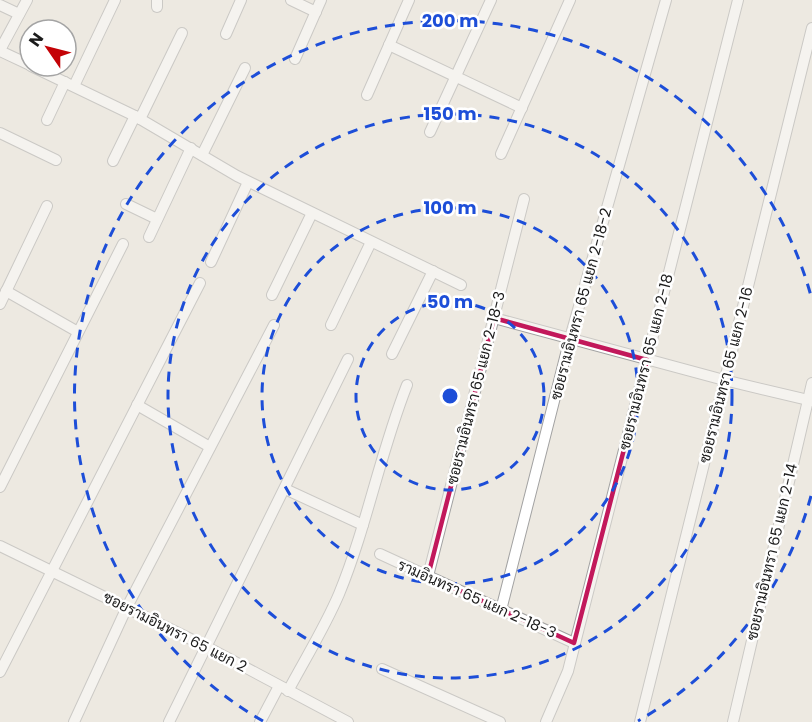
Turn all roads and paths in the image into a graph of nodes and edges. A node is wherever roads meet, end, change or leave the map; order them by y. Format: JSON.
{"nodes":[{"id":1,"x":27,"y":0,"type":"edge"},
{"id":2,"x":115,"y":0,"type":"edge"},
{"id":3,"x":241,"y":0,"type":"edge"},
{"id":4,"x":291,"y":0,"type":"edge"},
{"id":5,"x":321,"y":0,"type":"edge"},
{"id":6,"x":409,"y":0,"type":"edge"},
{"id":7,"x":491,"y":0,"type":"edge"},
{"id":8,"x":570,"y":0,"type":"edge"},
{"id":9,"x":666,"y":0,"type":"edge"},
{"id":10,"x":738,"y":0,"type":"edge"},
{"id":11,"x":0,"y":4,"type":"edge"},
{"id":12,"x":316,"y":12,"type":"junction"},
{"id":13,"x":19,"y":14,"type":"junction"},
{"id":14,"x":812,"y":28,"type":"edge"},
{"id":15,"x":182,"y":33,"type":"dead end"},
{"id":16,"x":226,"y":34,"type":"dead end"},
{"id":17,"x":389,"y":45,"type":"junction"},
{"id":18,"x":0,"y":51,"type":"edge"},
{"id":19,"x":295,"y":59,"type":"dead end"},
{"id":20,"x":18,"y":60,"type":"edge"},
{"id":21,"x":245,"y":68,"type":"dead end"},
{"id":22,"x":456,"y":77,"type":"junction"},
{"id":23,"x":56,"y":78,"type":"edge"},
{"id":24,"x":69,"y":84,"type":"junction"},
{"id":25,"x":367,"y":95,"type":"dead end"},
{"id":26,"x":522,"y":108,"type":"junction"},
{"id":27,"x":137,"y":117,"type":"junction"},
{"id":28,"x":47,"y":120,"type":"dead end"},
{"id":29,"x":429,"y":132,"type":"dead end"},
{"id":30,"x":0,"y":133,"type":"edge"},
{"id":31,"x":191,"y":148,"type":"junction"},
{"id":32,"x":501,"y":154,"type":"dead end"},
{"id":33,"x":202,"y":155,"type":"junction"},
{"id":34,"x":56,"y":160,"type":"dead end"},
{"id":35,"x":113,"y":161,"type":"dead end"},
{"id":36,"x":248,"y":182,"type":"junction"},
{"id":37,"x":524,"y":199,"type":"dead end"},
{"id":38,"x":126,"y":204,"type":"dead end"},
{"id":39,"x":47,"y":206,"type":"dead end"},
{"id":40,"x":312,"y":213,"type":"junction"},
{"id":41,"x":157,"y":219,"type":"junction"},
{"id":42,"x":148,"y":237,"type":"dead end"},
{"id":43,"x":371,"y":242,"type":"junction"},
{"id":44,"x":123,"y":243,"type":"dead end"},
{"id":45,"x":211,"y":262,"type":"dead end"},
{"id":46,"x":433,"y":271,"type":"junction"},
{"id":47,"x":200,"y":283,"type":"dead end"},
{"id":48,"x":461,"y":285,"type":"dead end"},
{"id":49,"x":6,"y":291,"type":"junction"},
{"id":50,"x":272,"y":295,"type":"dead end"},
{"id":51,"x":0,"y":304,"type":"edge"},
{"id":52,"x":494,"y":318,"type":"junction"},
{"id":53,"x":274,"y":325,"type":"dead end"},
{"id":54,"x":331,"y":325,"type":"dead end"},
{"id":55,"x":78,"y":332,"type":"junction"},
{"id":56,"x":570,"y":338,"type":"junction"},
{"id":57,"x":392,"y":354,"type":"dead end"},
{"id":58,"x":348,"y":359,"type":"dead end"},
{"id":59,"x":647,"y":360,"type":"junction"},
{"id":60,"x":724,"y":380,"type":"junction"},
{"id":61,"x":812,"y":382,"type":"edge"},
{"id":62,"x":407,"y":385,"type":"dead end"},
{"id":63,"x":810,"y":400,"type":"edge"},
{"id":64,"x":137,"y":405,"type":"junction"},
{"id":65,"x":210,"y":447,"type":"junction"},
{"id":66,"x":0,"y":487,"type":"edge"},
{"id":67,"x":285,"y":489,"type":"junction"},
{"id":68,"x":363,"y":525,"type":"junction"},
{"id":69,"x":0,"y":546,"type":"edge"},
{"id":70,"x":380,"y":554,"type":"dead end"},
{"id":71,"x":52,"y":572,"type":"junction"},
{"id":72,"x":428,"y":576,"type":"junction"},
{"id":73,"x":127,"y":607,"type":"junction"},
{"id":74,"x":501,"y":610,"type":"junction"},
{"id":75,"x":574,"y":643,"type":"junction"},
{"id":76,"x":207,"y":647,"type":"junction"},
{"id":77,"x":382,"y":669,"type":"dead end"},
{"id":78,"x":0,"y":672,"type":"edge"},
{"id":79,"x":283,"y":688,"type":"junction"},
{"id":80,"x":74,"y":722,"type":"edge"},
{"id":81,"x":169,"y":722,"type":"edge"},
{"id":82,"x":260,"y":722,"type":"edge"},
{"id":83,"x":348,"y":722,"type":"edge"},
{"id":84,"x":500,"y":722,"type":"edge"},
{"id":85,"x":546,"y":722,"type":"edge"},
{"id":86,"x":640,"y":722,"type":"edge"},
{"id":87,"x":733,"y":722,"type":"edge"}],
"edges":[{"from":1,"to":13,"type":"street"},
{"from":2,"to":24,"type":"street"},
{"from":3,"to":16,"type":"street"},
{"from":4,"to":12,"type":"street"},
{"from":5,"to":12,"type":"street"},
{"from":6,"to":17,"type":"street"},
{"from":7,"to":22,"type":"street"},
{"from":8,"to":26,"type":"street"},
{"from":9,"to":56,"type":"street","name":"ซอยรามอินทรา 65 แยก 2-18-2"},
{"from":10,"to":59,"type":"street","name":"ซอยรามอินทรา 65 แยก 2-18"},
{"from":11,"to":13,"type":"street"},
{"from":12,"to":19,"type":"street"},
{"from":13,"to":18,"type":"street"},
{"from":14,"to":60,"type":"street","name":"ซอยรามอินทรา 65 แยก 2-16"},
{"from":15,"to":27,"type":"street"},
{"from":17,"to":22,"type":"street"},
{"from":17,"to":25,"type":"street"},
{"from":18,"to":20,"type":"street"},
{"from":21,"to":33,"type":"street"},
{"from":22,"to":26,"type":"street"},
{"from":22,"to":29,"type":"street"},
{"from":23,"to":24,"type":"street"},
{"from":24,"to":27,"type":"street"},
{"from":24,"to":28,"type":"street"},
{"from":26,"to":32,"type":"street"},
{"from":27,"to":31,"type":"street"},
{"from":27,"to":35,"type":"street"},
{"from":30,"to":34,"type":"street"},
{"from":31,"to":33,"type":"street"},
{"from":31,"to":41,"type":"street"},
{"from":33,"to":36,"type":"street"},
{"from":36,"to":40,"type":"street"},
{"from":36,"to":45,"type":"street"},
{"from":37,"to":52,"type":"street","name":"ซอยรามอินทรา 65 แยก 2-18-3"},
{"from":38,"to":41,"type":"street"},
{"from":39,"to":49,"type":"street"},
{"from":40,"to":43,"type":"street"},
{"from":40,"to":50,"type":"street"},
{"from":41,"to":42,"type":"street"},
{"from":43,"to":46,"type":"street"},
{"from":43,"to":54,"type":"street"},
{"from":44,"to":55,"type":"street"},
{"from":46,"to":48,"type":"street"},
{"from":46,"to":57,"type":"street"},
{"from":47,"to":64,"type":"street"},
{"from":49,"to":51,"type":"street"},
{"from":49,"to":55,"type":"street"},
{"from":52,"to":56,"type":"street"},
{"from":52,"to":72,"type":"street","name":"ซอยรามอินทรา 65 แยก 2-18-3"},
{"from":53,"to":65,"type":"street"},
{"from":55,"to":66,"type":"street"},
{"from":56,"to":59,"type":"street"},
{"from":56,"to":74,"type":"street","name":"ซอยรามอินทรา 65 แยก 2-18-2"},
{"from":58,"to":67,"type":"street"},
{"from":59,"to":60,"type":"street"},
{"from":59,"to":75,"type":"street","name":"ซอยรามอินทรา 65 แยก 2-18"},
{"from":60,"to":63,"type":"street"},
{"from":60,"to":86,"type":"street","name":"ซอยรามอินทรา 65 แยก 2-16"},
{"from":61,"to":63,"type":"street","name":"ซอยรามอินทรา 65 แยก 2-14"},
{"from":62,"to":68,"type":"street"},
{"from":63,"to":87,"type":"street","name":"ซอยรามอินทรา 65 แยก 2-14"},
{"from":64,"to":65,"type":"street"},
{"from":64,"to":71,"type":"street"},
{"from":65,"to":73,"type":"street"},
{"from":67,"to":68,"type":"street"},
{"from":67,"to":76,"type":"street"},
{"from":68,"to":79,"type":"street"},
{"from":69,"to":71,"type":"street","name":"ซอยรามอินทรา 65 แยก 2"},
{"from":70,"to":72,"type":"street","name":"รามอินทรา 65 แยก 2-18-3"},
{"from":71,"to":73,"type":"street","name":"ซอยรามอินทรา 65 แยก 2"},
{"from":71,"to":78,"type":"street"},
{"from":72,"to":74,"type":"street","name":"รามอินทรา 65 แยก 2-18-3"},
{"from":73,"to":76,"type":"street","name":"ซอยรามอินทรา 65 แยก 2"},
{"from":73,"to":80,"type":"street"},
{"from":74,"to":75,"type":"street","name":"รามอินทรา 65 แยก 2-18-3"},
{"from":75,"to":85,"type":"street","name":"ซอยรามอินทรา 65 แยก 2-18"},
{"from":76,"to":79,"type":"street","name":"ซอยรามอินทรา 65 แยก 2"},
{"from":76,"to":81,"type":"street"},
{"from":77,"to":84,"type":"street"},
{"from":79,"to":82,"type":"street"},
{"from":79,"to":83,"type":"street","name":"ซอยรามอินทรา 65 แยก 2"}]}
